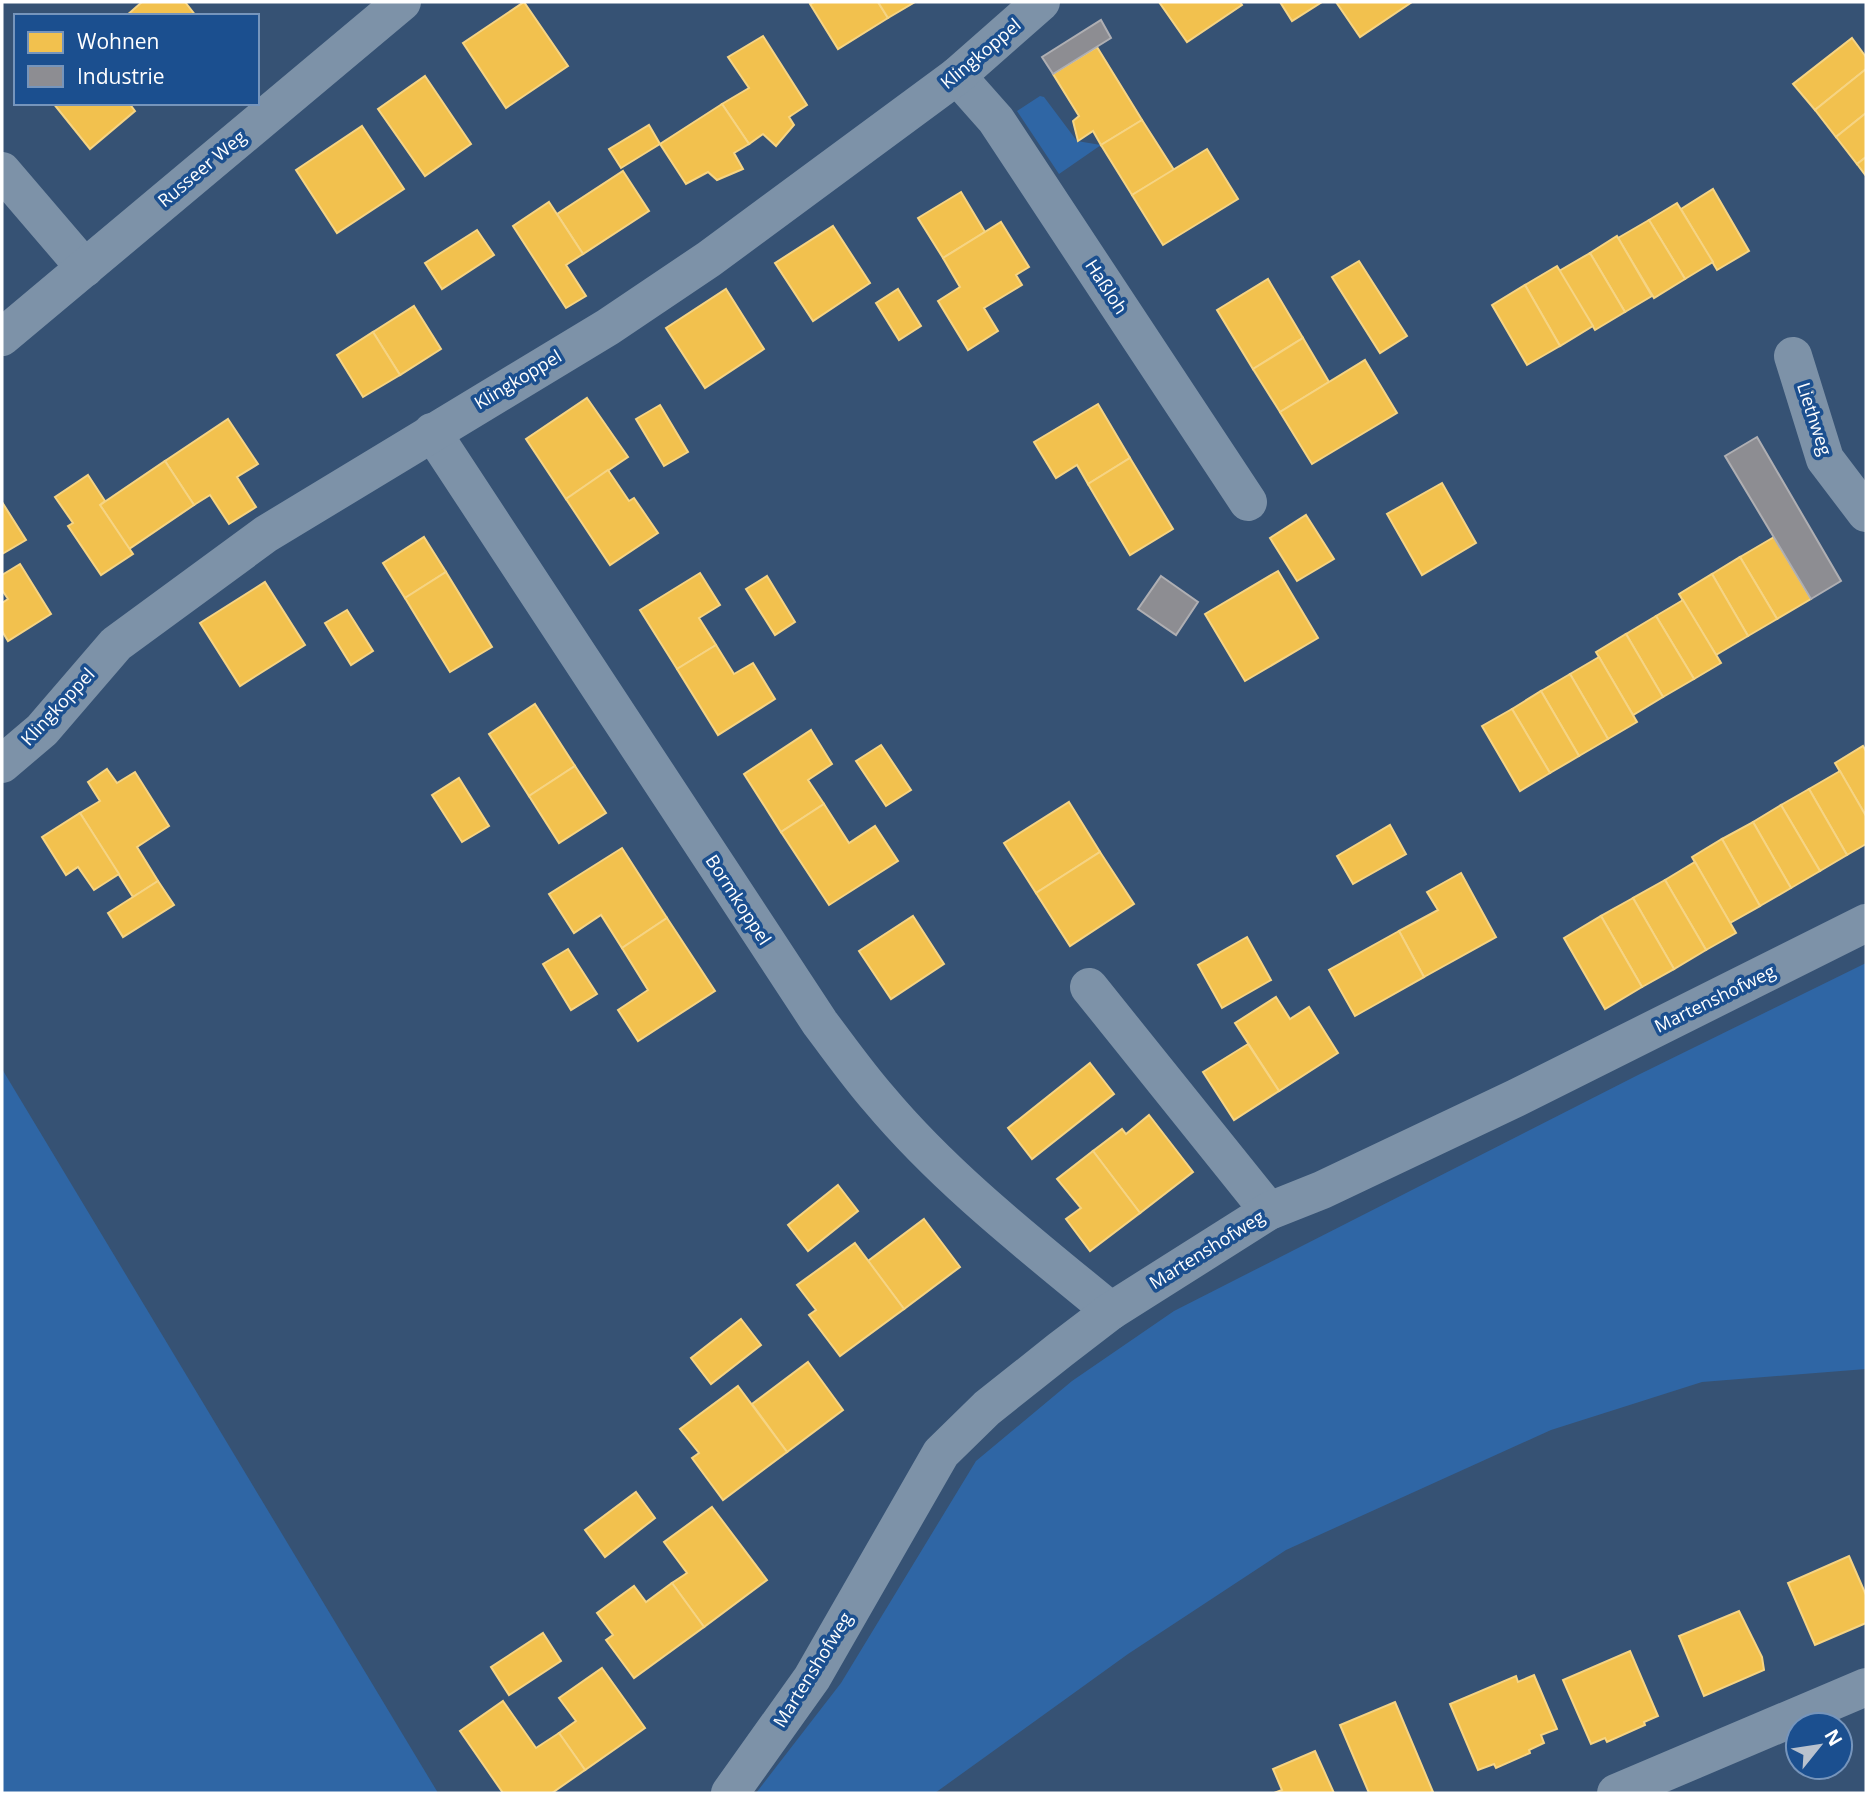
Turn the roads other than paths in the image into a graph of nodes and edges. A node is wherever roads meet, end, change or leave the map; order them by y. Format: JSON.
{"nodes":[{"id":1,"x":402,"y":2,"type":"edge"},
{"id":2,"x":1041,"y":2,"type":"edge"},
{"id":3,"x":957,"y":76,"type":"junction"},
{"id":4,"x":2,"y":171,"type":"edge"},
{"id":5,"x":85,"y":268,"type":"junction"},
{"id":6,"x":2,"y":337,"type":"edge"},
{"id":7,"x":1793,"y":356,"type":"dead end"},
{"id":8,"x":432,"y":432,"type":"junction"},
{"id":9,"x":1248,"y":502,"type":"dead end"},
{"id":10,"x":1866,"y":513,"type":"edge"},
{"id":11,"x":2,"y":764,"type":"edge"},
{"id":12,"x":1866,"y":923,"type":"edge"},
{"id":13,"x":1089,"y":987,"type":"dead end"},
{"id":14,"x":1269,"y":1211,"type":"junction"},
{"id":15,"x":1111,"y":1311,"type":"junction"},
{"id":16,"x":1866,"y":1687,"type":"edge"},
{"id":17,"x":730,"y":1793,"type":"edge"},
{"id":18,"x":1616,"y":1793,"type":"edge"}],
"edges":[{"from":1,"to":5,"type":"street","name":"Russeer Weg"},
{"from":2,"to":3,"type":"street","name":"Klingkoppel"},
{"from":3,"to":8,"type":"street","name":"Klingkoppel"},
{"from":3,"to":9,"type":"street","name":"Haßloh"},
{"from":4,"to":5,"type":"street"},
{"from":5,"to":6,"type":"street","name":"Russeer Weg"},
{"from":7,"to":10,"type":"street","name":"Liethweg"},
{"from":8,"to":11,"type":"street","name":"Klingkoppel"},
{"from":8,"to":15,"type":"street","name":"Bormkoppel"},
{"from":12,"to":14,"type":"street","name":"Martenshofweg"},
{"from":13,"to":14,"type":"street"},
{"from":14,"to":15,"type":"street","name":"Martenshofweg"},
{"from":15,"to":17,"type":"street","name":"Martenshofweg"},
{"from":16,"to":18,"type":"street"}]}
